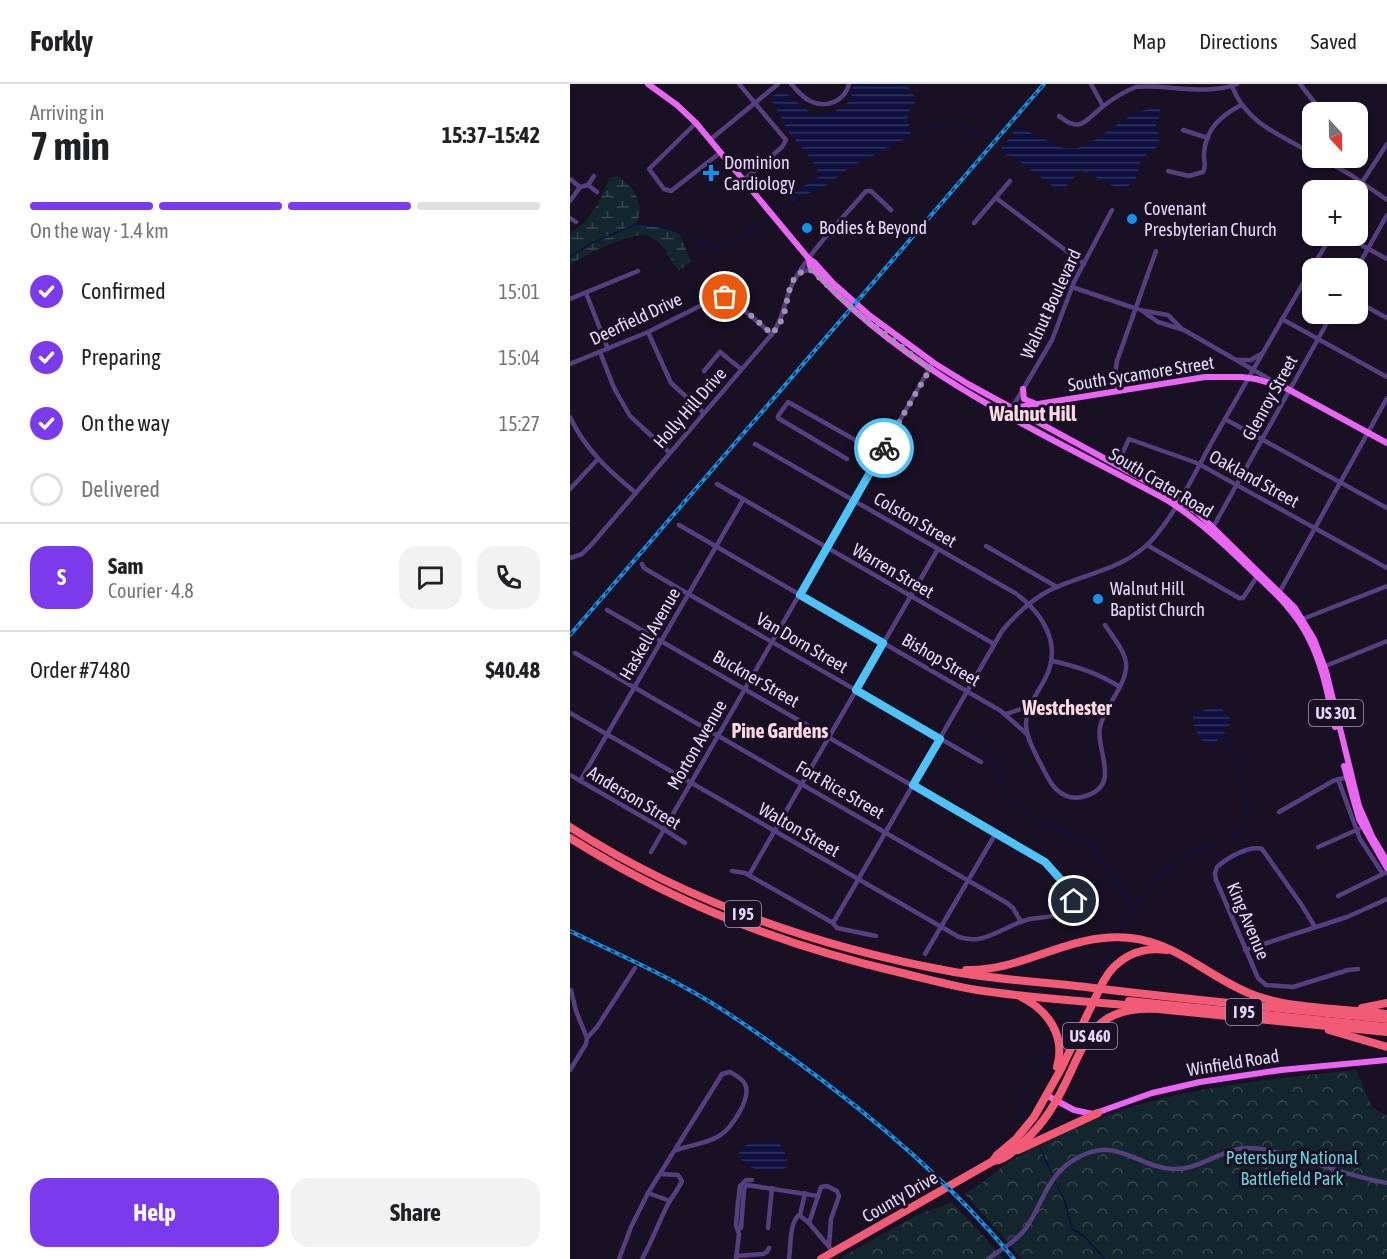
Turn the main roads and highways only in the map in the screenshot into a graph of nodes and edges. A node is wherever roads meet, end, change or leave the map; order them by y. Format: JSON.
{"nodes":[{"id":1,"x":648,"y":84,"type":"edge"},
{"id":2,"x":809,"y":260,"type":"junction"},
{"id":3,"x":932,"y":366,"type":"junction"},
{"id":4,"x":1023,"y":389,"type":"road end"},
{"id":5,"x":1040,"y":404,"type":"junction"},
{"id":6,"x":1010,"y":411,"type":"junction"},
{"id":7,"x":1034,"y":421,"type":"junction"},
{"id":8,"x":1387,"y":443,"type":"edge"},
{"id":9,"x":1177,"y":503,"type":"junction"},
{"id":10,"x":1323,"y":667,"type":"junction"},
{"id":11,"x":570,"y":827,"type":"edge"},
{"id":12,"x":1362,"y":828,"type":"junction"},
{"id":13,"x":570,"y":838,"type":"edge"},
{"id":14,"x":1387,"y":861,"type":"edge"},
{"id":15,"x":1386,"y":871,"type":"edge"},
{"id":16,"x":1177,"y":953,"type":"junction"},
{"id":17,"x":929,"y":967,"type":"junction"},
{"id":18,"x":905,"y":974,"type":"junction"},
{"id":19,"x":1014,"y":994,"type":"junction"},
{"id":20,"x":1086,"y":999,"type":"junction"},
{"id":21,"x":1100,"y":1000,"type":"junction"},
{"id":22,"x":1387,"y":1003,"type":"edge"},
{"id":23,"x":1331,"y":1008,"type":"junction"},
{"id":24,"x":1155,"y":1009,"type":"junction"},
{"id":25,"x":1387,"y":1014,"type":"edge"},
{"id":26,"x":1387,"y":1020,"type":"edge"},
{"id":27,"x":1313,"y":1025,"type":"junction"},
{"id":28,"x":1387,"y":1027,"type":"edge"},
{"id":29,"x":1387,"y":1032,"type":"edge"},
{"id":30,"x":1387,"y":1047,"type":"edge"},
{"id":31,"x":1387,"y":1058,"type":"edge"},
{"id":32,"x":1048,"y":1092,"type":"junction"},
{"id":33,"x":1056,"y":1101,"type":"junction"},
{"id":34,"x":1098,"y":1113,"type":"junction"},
{"id":35,"x":1011,"y":1152,"type":"junction"},
{"id":36,"x":993,"y":1161,"type":"junction"},
{"id":37,"x":821,"y":1259,"type":"edge"}],
"edges":[{"from":1,"to":2,"type":"main road","name":"South Crater Road","number":"US 301"},
{"from":2,"to":3,"type":"main road","name":"South Crater Road","number":"US 301"},
{"from":2,"to":3,"type":"main road","name":"South Crater Road","number":"US 301"},
{"from":3,"to":6,"type":"main road","name":"South Crater Road","number":"US 301"},
{"from":4,"to":5,"type":"main road"},
{"from":5,"to":6,"type":"main road","name":"South Sycamore Street"},
{"from":5,"to":7,"type":"main road"},
{"from":5,"to":8,"type":"main road","name":"South Sycamore Street"},
{"from":6,"to":7,"type":"main road","name":"South Crater Road","number":"US 301"},
{"from":6,"to":9,"type":"main road","name":"South Crater Road","number":"US 301"},
{"from":7,"to":9,"type":"main road","name":"South Crater Road","number":"US 301"},
{"from":9,"to":10,"type":"main road","name":"South Crater Road","number":"US 301"},
{"from":10,"to":12,"type":"main road","name":"South Crater Road","number":"US 301"},
{"from":10,"to":12,"type":"main road","name":"South Crater Road","number":"US 301"},
{"from":11,"to":17,"type":"highway","number":"I 95"},
{"from":12,"to":14,"type":"main road","name":"South Crater Road","number":"US 301"},
{"from":12,"to":15,"type":"main road","name":"South Crater Road","number":"US 301"},
{"from":13,"to":18,"type":"highway","number":"I 95"},
{"from":16,"to":17,"type":"highway"},
{"from":16,"to":23,"type":"highway","number":"US 460"},
{"from":16,"to":32,"type":"highway","number":"US 460"},
{"from":17,"to":26,"type":"highway","number":"I 95"},
{"from":18,"to":19,"type":"highway"},
{"from":18,"to":20,"type":"highway","number":"I 95"},
{"from":19,"to":20,"type":"highway"},
{"from":19,"to":32,"type":"highway"},
{"from":20,"to":21,"type":"highway"},
{"from":21,"to":24,"type":"highway"},
{"from":21,"to":28,"type":"highway","number":"I 95"},
{"from":22,"to":23,"type":"highway"},
{"from":23,"to":25,"type":"highway","number":"US 460"},
{"from":24,"to":27,"type":"highway","number":"US 460"},
{"from":24,"to":33,"type":"highway","number":"US 460"},
{"from":27,"to":29,"type":"highway","number":"US 460"},
{"from":27,"to":30,"type":"highway"},
{"from":31,"to":34,"type":"main road","name":"Winfield Road"},
{"from":32,"to":33,"type":"main road"},
{"from":32,"to":36,"type":"highway","name":"County Drive","number":"US 460"},
{"from":33,"to":34,"type":"main road"},
{"from":33,"to":35,"type":"highway","name":"County Drive","number":"US 460"},
{"from":34,"to":35,"type":"highway"},
{"from":35,"to":36,"type":"highway","name":"County Drive","number":"US 460"},
{"from":36,"to":37,"type":"highway","name":"County Drive","number":"US 460"}]}
